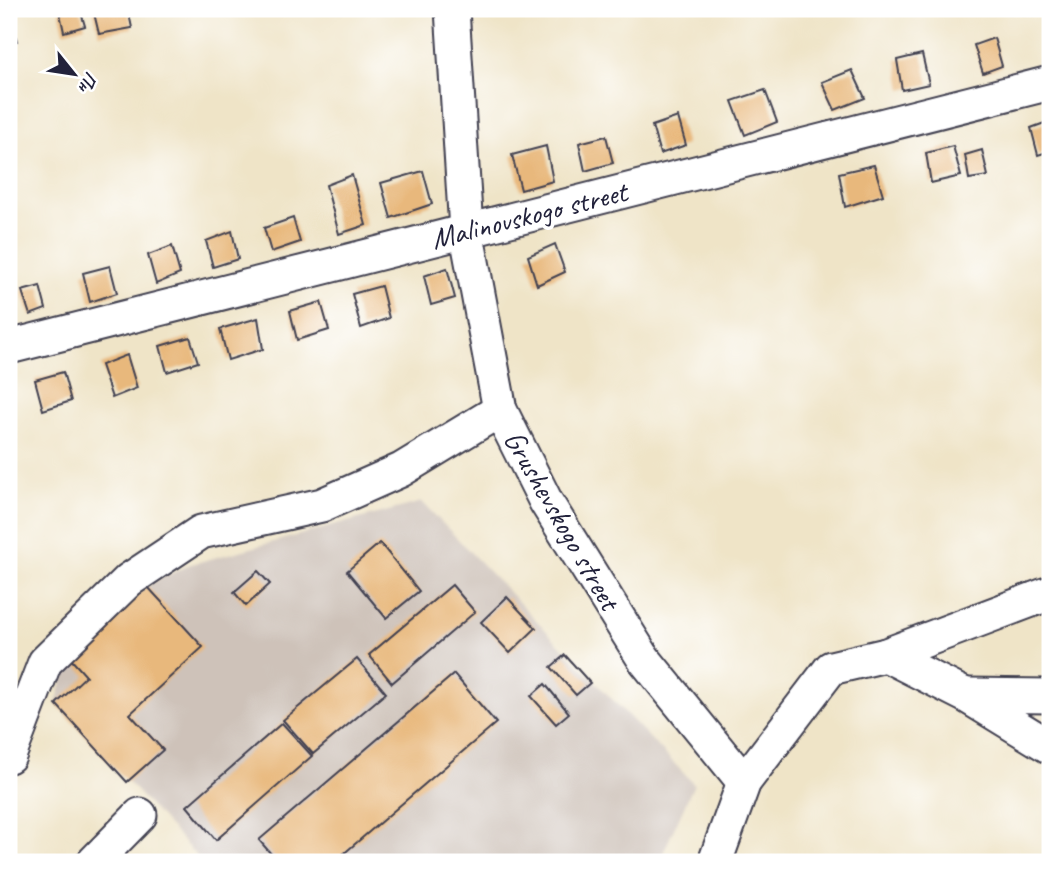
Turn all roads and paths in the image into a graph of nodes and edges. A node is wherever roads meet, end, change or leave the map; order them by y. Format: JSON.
{"nodes":[{"id":1,"x":452,"y":9,"type":"edge"},
{"id":2,"x":1050,"y":83,"type":"edge"},
{"id":3,"x":467,"y":230,"type":"junction"},
{"id":4,"x":9,"y":347,"type":"edge"},
{"id":5,"x":500,"y":410,"type":"junction"},
{"id":6,"x":1050,"y":593,"type":"edge"},
{"id":7,"x":886,"y":655,"type":"junction"},
{"id":8,"x":965,"y":695,"type":"junction"},
{"id":9,"x":1050,"y":696,"type":"edge"},
{"id":10,"x":1050,"y":747,"type":"edge"},
{"id":11,"x":9,"y":756,"type":"edge"},
{"id":12,"x":744,"y":782,"type":"junction"},
{"id":13,"x":140,"y":816,"type":"dead end"},
{"id":14,"x":94,"y":862,"type":"edge"},
{"id":15,"x":715,"y":862,"type":"edge"}],
"edges":[{"from":1,"to":3,"type":"street","name":"Grushevskogo street"},
{"from":2,"to":3,"type":"street","name":"Malinovskogo street"},
{"from":3,"to":4,"type":"street","name":"Malinovskogo street"},
{"from":3,"to":5,"type":"street","name":"Grushevskogo street"},
{"from":5,"to":11,"type":"street"},
{"from":5,"to":12,"type":"street","name":"Grushevskogo street"},
{"from":6,"to":7,"type":"street"},
{"from":7,"to":8,"type":"street"},
{"from":7,"to":12,"type":"street"},
{"from":8,"to":9,"type":"street"},
{"from":8,"to":10,"type":"street"},
{"from":12,"to":15,"type":"street"},
{"from":13,"to":14,"type":"street"}]}
